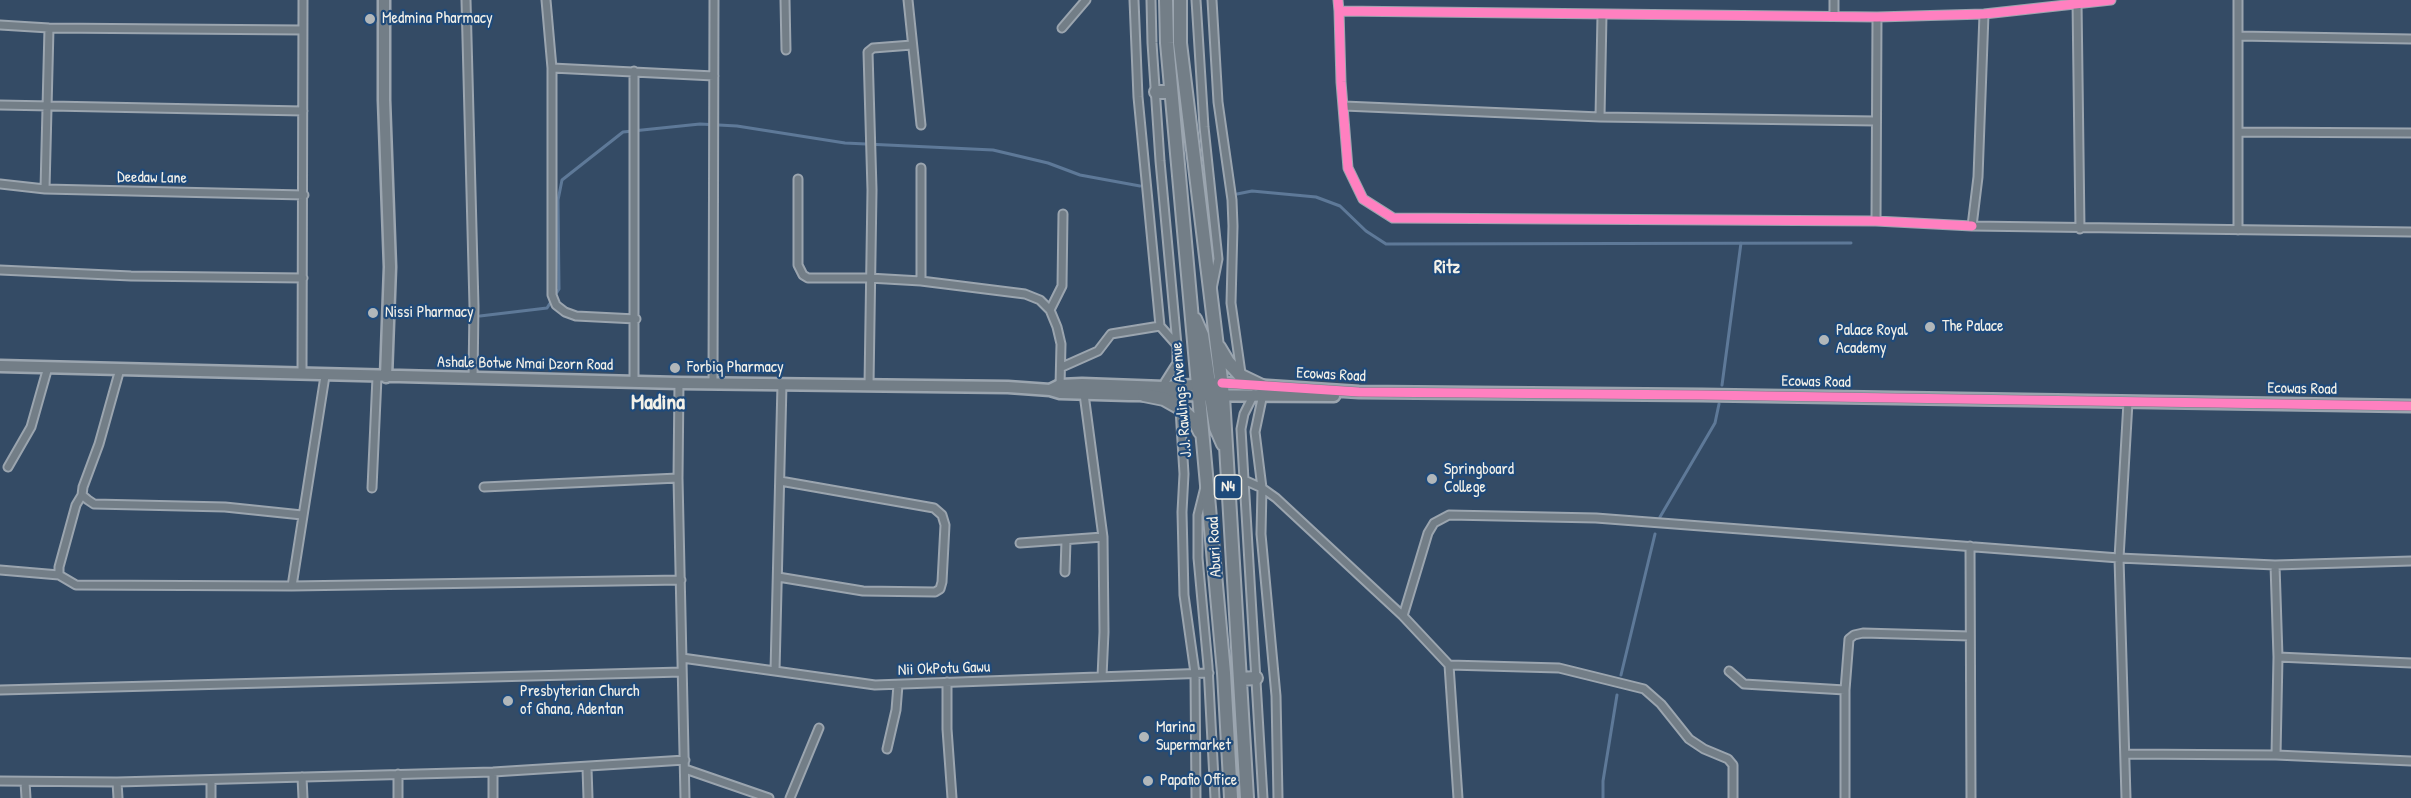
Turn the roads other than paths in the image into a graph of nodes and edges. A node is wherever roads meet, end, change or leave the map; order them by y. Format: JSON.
{"nodes":[{"id":1,"x":303,"y":0,"type":"edge"},
{"id":2,"x":384,"y":0,"type":"edge"},
{"id":3,"x":466,"y":0,"type":"edge"},
{"id":4,"x":546,"y":0,"type":"edge"},
{"id":5,"x":714,"y":0,"type":"edge"},
{"id":6,"x":785,"y":0,"type":"edge"},
{"id":7,"x":908,"y":0,"type":"edge"},
{"id":8,"x":1086,"y":0,"type":"edge"},
{"id":9,"x":1134,"y":0,"type":"edge"},
{"id":10,"x":1151,"y":0,"type":"edge"},
{"id":11,"x":1166,"y":0,"type":"edge"},
{"id":12,"x":1180,"y":0,"type":"edge"},
{"id":13,"x":1196,"y":0,"type":"edge"},
{"id":14,"x":1212,"y":0,"type":"edge"},
{"id":15,"x":1338,"y":0,"type":"edge"},
{"id":16,"x":1834,"y":0,"type":"edge"},
{"id":17,"x":2111,"y":0,"type":"edge"},
{"id":18,"x":2238,"y":0,"type":"edge"},
{"id":19,"x":2077,"y":2,"type":"edge"},
{"id":20,"x":1340,"y":11,"type":"junction"},
{"id":21,"x":1984,"y":14,"type":"junction"},
{"id":22,"x":1602,"y":15,"type":"junction"},
{"id":23,"x":1834,"y":16,"type":"junction"},
{"id":24,"x":1877,"y":17,"type":"junction"},
{"id":25,"x":0,"y":25,"type":"edge"},
{"id":26,"x":49,"y":28,"type":"junction"},
{"id":27,"x":1062,"y":28,"type":"dead end"},
{"id":28,"x":302,"y":30,"type":"junction"},
{"id":29,"x":2238,"y":36,"type":"junction"},
{"id":30,"x":2411,"y":39,"type":"edge"},
{"id":31,"x":912,"y":45,"type":"junction"},
{"id":32,"x":786,"y":50,"type":"dead end"},
{"id":33,"x":552,"y":68,"type":"junction"},
{"id":34,"x":634,"y":71,"type":"junction"},
{"id":35,"x":714,"y":76,"type":"junction"},
{"id":36,"x":1156,"y":92,"type":"junction"},
{"id":37,"x":1171,"y":92,"type":"junction"},
{"id":38,"x":0,"y":105,"type":"edge"},
{"id":39,"x":45,"y":106,"type":"junction"},
{"id":40,"x":1344,"y":106,"type":"junction"},
{"id":41,"x":303,"y":111,"type":"junction"},
{"id":42,"x":1600,"y":117,"type":"junction"},
{"id":43,"x":1876,"y":121,"type":"junction"},
{"id":44,"x":921,"y":125,"type":"dead end"},
{"id":45,"x":2239,"y":132,"type":"junction"},
{"id":46,"x":2411,"y":133,"type":"edge"},
{"id":47,"x":921,"y":168,"type":"dead end"},
{"id":48,"x":798,"y":179,"type":"dead end"},
{"id":49,"x":0,"y":184,"type":"edge"},
{"id":50,"x":45,"y":189,"type":"junction"},
{"id":51,"x":304,"y":195,"type":"junction"},
{"id":52,"x":1063,"y":214,"type":"dead end"},
{"id":53,"x":1876,"y":221,"type":"junction"},
{"id":54,"x":1972,"y":226,"type":"junction"},
{"id":55,"x":2080,"y":229,"type":"junction"},
{"id":56,"x":2238,"y":230,"type":"junction"},
{"id":57,"x":2411,"y":232,"type":"edge"},
{"id":58,"x":0,"y":270,"type":"edge"},
{"id":59,"x":303,"y":278,"type":"junction"},
{"id":60,"x":869,"y":278,"type":"junction"},
{"id":61,"x":921,"y":281,"type":"junction"},
{"id":62,"x":1211,"y":294,"type":"junction"},
{"id":63,"x":1050,"y":310,"type":"junction"},
{"id":64,"x":636,"y":319,"type":"junction"},
{"id":65,"x":1160,"y":326,"type":"junction"},
{"id":66,"x":1216,"y":342,"type":"junction"},
{"id":67,"x":1177,"y":345,"type":"junction"},
{"id":68,"x":0,"y":366,"type":"edge"},
{"id":69,"x":48,"y":367,"type":"junction"},
{"id":70,"x":1062,"y":367,"type":"junction"},
{"id":71,"x":120,"y":369,"type":"junction"},
{"id":72,"x":302,"y":375,"type":"junction"},
{"id":73,"x":325,"y":375,"type":"junction"},
{"id":74,"x":1241,"y":376,"type":"junction"},
{"id":75,"x":382,"y":377,"type":"junction"},
{"id":76,"x":473,"y":378,"type":"junction"},
{"id":77,"x":634,"y":381,"type":"junction"},
{"id":78,"x":679,"y":383,"type":"junction"},
{"id":79,"x":712,"y":383,"type":"junction"},
{"id":80,"x":1209,"y":383,"type":"junction"},
{"id":81,"x":782,"y":384,"type":"junction"},
{"id":82,"x":869,"y":385,"type":"junction"},
{"id":83,"x":1164,"y":387,"type":"junction"},
{"id":84,"x":1057,"y":389,"type":"junction"},
{"id":85,"x":1260,"y":392,"type":"junction"},
{"id":86,"x":1359,"y":392,"type":"junction"},
{"id":87,"x":1084,"y":394,"type":"junction"},
{"id":88,"x":1144,"y":395,"type":"junction"},
{"id":89,"x":1198,"y":396,"type":"junction"},
{"id":90,"x":1217,"y":396,"type":"junction"},
{"id":91,"x":2128,"y":402,"type":"junction"},
{"id":92,"x":2411,"y":406,"type":"edge"},
{"id":93,"x":1180,"y":408,"type":"junction"},
{"id":94,"x":1202,"y":437,"type":"junction"},
{"id":95,"x":8,"y":467,"type":"dead end"},
{"id":96,"x":678,"y":477,"type":"junction"},
{"id":97,"x":1244,"y":480,"type":"junction"},
{"id":98,"x":780,"y":481,"type":"junction"},
{"id":99,"x":1206,"y":485,"type":"junction"},
{"id":100,"x":484,"y":487,"type":"dead end"},
{"id":101,"x":372,"y":488,"type":"dead end"},
{"id":102,"x":1262,"y":488,"type":"junction"},
{"id":103,"x":82,"y":495,"type":"junction"},
{"id":104,"x":302,"y":515,"type":"junction"},
{"id":105,"x":1103,"y":537,"type":"junction"},
{"id":106,"x":1066,"y":540,"type":"junction"},
{"id":107,"x":1020,"y":543,"type":"dead end"},
{"id":108,"x":1970,"y":546,"type":"junction"},
{"id":109,"x":2119,"y":558,"type":"junction"},
{"id":110,"x":2411,"y":561,"type":"edge"},
{"id":111,"x":2275,"y":565,"type":"junction"},
{"id":112,"x":0,"y":570,"type":"edge"},
{"id":113,"x":1065,"y":573,"type":"dead end"},
{"id":114,"x":59,"y":574,"type":"junction"},
{"id":115,"x":778,"y":577,"type":"junction"},
{"id":116,"x":681,"y":580,"type":"junction"},
{"id":117,"x":292,"y":586,"type":"junction"},
{"id":118,"x":1403,"y":616,"type":"junction"},
{"id":119,"x":1970,"y":636,"type":"junction"},
{"id":120,"x":2278,"y":657,"type":"junction"},
{"id":121,"x":682,"y":658,"type":"junction"},
{"id":122,"x":2411,"y":663,"type":"edge"},
{"id":123,"x":1449,"y":665,"type":"junction"},
{"id":124,"x":775,"y":671,"type":"junction"},
{"id":125,"x":1729,"y":671,"type":"dead end"},
{"id":126,"x":682,"y":672,"type":"junction"},
{"id":127,"x":1196,"y":673,"type":"junction"},
{"id":128,"x":1209,"y":673,"type":"junction"},
{"id":129,"x":1102,"y":677,"type":"junction"},
{"id":130,"x":1256,"y":678,"type":"junction"},
{"id":131,"x":1240,"y":679,"type":"junction"},
{"id":132,"x":947,"y":682,"type":"junction"},
{"id":133,"x":898,"y":685,"type":"junction"},
{"id":134,"x":0,"y":690,"type":"edge"},
{"id":135,"x":1845,"y":690,"type":"junction"},
{"id":136,"x":819,"y":728,"type":"dead end"},
{"id":137,"x":887,"y":749,"type":"dead end"},
{"id":138,"x":2125,"y":754,"type":"junction"},
{"id":139,"x":2276,"y":755,"type":"junction"},
{"id":140,"x":685,"y":760,"type":"junction"},
{"id":141,"x":2411,"y":761,"type":"edge"},
{"id":142,"x":587,"y":768,"type":"junction"},
{"id":143,"x":685,"y":769,"type":"junction"},
{"id":144,"x":493,"y":772,"type":"junction"},
{"id":145,"x":398,"y":774,"type":"junction"},
{"id":146,"x":302,"y":777,"type":"junction"},
{"id":147,"x":211,"y":780,"type":"junction"},
{"id":148,"x":0,"y":782,"type":"edge"},
{"id":149,"x":25,"y":782,"type":"junction"},
{"id":150,"x":117,"y":782,"type":"junction"},
{"id":151,"x":26,"y":798,"type":"edge"},
{"id":152,"x":118,"y":798,"type":"edge"},
{"id":153,"x":211,"y":798,"type":"edge"},
{"id":154,"x":303,"y":798,"type":"edge"},
{"id":155,"x":398,"y":798,"type":"edge"},
{"id":156,"x":493,"y":798,"type":"edge"},
{"id":157,"x":588,"y":798,"type":"edge"},
{"id":158,"x":685,"y":798,"type":"edge"},
{"id":159,"x":769,"y":798,"type":"edge"},
{"id":160,"x":790,"y":798,"type":"edge"},
{"id":161,"x":952,"y":798,"type":"edge"},
{"id":162,"x":1196,"y":798,"type":"edge"},
{"id":163,"x":1215,"y":798,"type":"edge"},
{"id":164,"x":1231,"y":798,"type":"edge"},
{"id":165,"x":1247,"y":798,"type":"edge"},
{"id":166,"x":1263,"y":798,"type":"edge"},
{"id":167,"x":1278,"y":798,"type":"edge"},
{"id":168,"x":1458,"y":798,"type":"edge"},
{"id":169,"x":1733,"y":798,"type":"edge"},
{"id":170,"x":1845,"y":798,"type":"edge"},
{"id":171,"x":1971,"y":798,"type":"edge"},
{"id":172,"x":2126,"y":798,"type":"edge"}],
"edges":[{"from":1,"to":28,"type":"street"},
{"from":2,"to":75,"type":"street"},
{"from":3,"to":76,"type":"street"},
{"from":4,"to":33,"type":"street"},
{"from":5,"to":35,"type":"street"},
{"from":6,"to":32,"type":"street"},
{"from":7,"to":31,"type":"street"},
{"from":8,"to":27,"type":"street"},
{"from":9,"to":65,"type":"street"},
{"from":10,"to":36,"type":"street"},
{"from":11,"to":37,"type":"highway","name":"J.J. Rawlings Avenue","number":"N4"},
{"from":12,"to":62,"type":"highway","number":"N4"},
{"from":13,"to":62,"type":"street"},
{"from":14,"to":74,"type":"street"},
{"from":15,"to":20,"type":"street"},
{"from":16,"to":23,"type":"street"},
{"from":17,"to":19,"type":"street"},
{"from":18,"to":29,"type":"street"},
{"from":19,"to":21,"type":"street"},
{"from":19,"to":55,"type":"street"},
{"from":20,"to":22,"type":"street"},
{"from":20,"to":40,"type":"street"},
{"from":21,"to":24,"type":"street"},
{"from":21,"to":54,"type":"street"},
{"from":22,"to":23,"type":"street"},
{"from":22,"to":42,"type":"street"},
{"from":23,"to":24,"type":"street"},
{"from":24,"to":43,"type":"street"},
{"from":25,"to":26,"type":"street"},
{"from":26,"to":28,"type":"street"},
{"from":26,"to":39,"type":"street"},
{"from":28,"to":41,"type":"street"},
{"from":29,"to":30,"type":"street"},
{"from":29,"to":45,"type":"street"},
{"from":31,"to":44,"type":"street"},
{"from":31,"to":60,"type":"street"},
{"from":33,"to":34,"type":"street"},
{"from":33,"to":64,"type":"street"},
{"from":34,"to":35,"type":"street"},
{"from":34,"to":64,"type":"street"},
{"from":35,"to":79,"type":"street"},
{"from":36,"to":37,"type":"highway"},
{"from":36,"to":67,"type":"street"},
{"from":37,"to":80,"type":"highway","name":"J.J. Rawlings Avenue","number":"N4"},
{"from":38,"to":39,"type":"street"},
{"from":39,"to":41,"type":"street"},
{"from":39,"to":50,"type":"street"},
{"from":40,"to":42,"type":"street"},
{"from":40,"to":53,"type":"street"},
{"from":41,"to":51,"type":"street"},
{"from":42,"to":43,"type":"street"},
{"from":43,"to":53,"type":"street"},
{"from":45,"to":46,"type":"street"},
{"from":45,"to":56,"type":"street"},
{"from":47,"to":61,"type":"street"},
{"from":48,"to":60,"type":"street"},
{"from":49,"to":50,"type":"street","name":"Deedaw Lane"},
{"from":50,"to":51,"type":"street","name":"Deedaw Lane"},
{"from":51,"to":59,"type":"street"},
{"from":52,"to":63,"type":"street"},
{"from":53,"to":54,"type":"street"},
{"from":54,"to":55,"type":"street"},
{"from":55,"to":56,"type":"street"},
{"from":56,"to":57,"type":"street"},
{"from":58,"to":59,"type":"street"},
{"from":59,"to":72,"type":"street"},
{"from":60,"to":61,"type":"street"},
{"from":60,"to":82,"type":"street"},
{"from":61,"to":63,"type":"street"},
{"from":62,"to":66,"type":"highway","name":"Aburi Road","number":"N4"},
{"from":63,"to":70,"type":"street"},
{"from":64,"to":77,"type":"street"},
{"from":65,"to":67,"type":"street"},
{"from":65,"to":70,"type":"street"},
{"from":66,"to":74,"type":"highway"},
{"from":66,"to":80,"type":"highway","name":"Aburi Road","number":"N4"},
{"from":67,"to":83,"type":"street"},
{"from":68,"to":69,"type":"street","name":"Ashale Botwe Nmai Dzorn Road"},
{"from":69,"to":71,"type":"street","name":"Ashale Botwe Nmai Dzorn Road"},
{"from":69,"to":95,"type":"street"},
{"from":70,"to":84,"type":"street"},
{"from":71,"to":72,"type":"street","name":"Ashale Botwe Nmai Dzorn Road"},
{"from":71,"to":103,"type":"street"},
{"from":72,"to":73,"type":"street","name":"Ashale Botwe Nmai Dzorn Road"},
{"from":73,"to":75,"type":"street","name":"Ashale Botwe Nmai Dzorn Road"},
{"from":73,"to":104,"type":"street"},
{"from":74,"to":85,"type":"highway"},
{"from":75,"to":76,"type":"street","name":"Ashale Botwe Nmai Dzorn Road"},
{"from":75,"to":101,"type":"street"},
{"from":76,"to":77,"type":"street","name":"Ashale Botwe Nmai Dzorn Road"},
{"from":77,"to":78,"type":"street","name":"Ashale Botwe Nmai Dzorn Road"},
{"from":78,"to":79,"type":"street","name":"Ashale Botwe Nmai Dzorn Road"},
{"from":78,"to":96,"type":"street"},
{"from":79,"to":81,"type":"street","name":"Ashale Botwe Nmai Dzorn Road"},
{"from":80,"to":83,"type":"street","name":"Ecowas Road"},
{"from":80,"to":85,"type":"street","name":"Ecowas Road"},
{"from":80,"to":89,"type":"highway","name":"J.J. Rawlings Avenue","number":"N4"},
{"from":80,"to":90,"type":"highway","name":"Aburi Road","number":"N4"},
{"from":80,"to":90,"type":"highway"},
{"from":81,"to":82,"type":"street","name":"Ashale Botwe Nmai Dzorn Road"},
{"from":81,"to":98,"type":"street"},
{"from":82,"to":84,"type":"street","name":"Ashale Botwe Nmai Dzorn Road"},
{"from":83,"to":84,"type":"street","name":"Ecowas Road"},
{"from":84,"to":87,"type":"street"},
{"from":85,"to":86,"type":"street","name":"Ecowas Road"},
{"from":85,"to":86,"type":"street","name":"Ecowas Road"},
{"from":85,"to":90,"type":"street"},
{"from":85,"to":97,"type":"street"},
{"from":85,"to":102,"type":"street"},
{"from":86,"to":91,"type":"street","name":"Ecowas Road"},
{"from":87,"to":88,"type":"street"},
{"from":87,"to":105,"type":"street"},
{"from":88,"to":89,"type":"street"},
{"from":88,"to":93,"type":"highway"},
{"from":89,"to":90,"type":"street"},
{"from":89,"to":94,"type":"highway","name":"J.J. Rawlings Avenue","number":"N4"},
{"from":90,"to":131,"type":"highway","name":"Aburi Road","number":"N4"},
{"from":91,"to":92,"type":"street","name":"Ecowas Road"},
{"from":91,"to":109,"type":"street"},
{"from":93,"to":94,"type":"highway"},
{"from":93,"to":127,"type":"street"},
{"from":94,"to":99,"type":"highway","name":"J.J. Rawlings Avenue","number":"N4"},
{"from":96,"to":100,"type":"street"},
{"from":96,"to":116,"type":"street"},
{"from":97,"to":102,"type":"street"},
{"from":97,"to":130,"type":"street"},
{"from":98,"to":115,"type":"street"},
{"from":98,"to":115,"type":"street"},
{"from":99,"to":128,"type":"street"},
{"from":99,"to":164,"type":"highway","name":"J.J. Rawlings Avenue","number":"N4"},
{"from":102,"to":118,"type":"street"},
{"from":102,"to":167,"type":"street"},
{"from":103,"to":104,"type":"street"},
{"from":103,"to":114,"type":"street"},
{"from":104,"to":117,"type":"street"},
{"from":105,"to":106,"type":"street"},
{"from":105,"to":129,"type":"street"},
{"from":106,"to":107,"type":"street"},
{"from":106,"to":113,"type":"street"},
{"from":108,"to":109,"type":"street"},
{"from":108,"to":118,"type":"street"},
{"from":108,"to":119,"type":"street"},
{"from":109,"to":111,"type":"street"},
{"from":109,"to":138,"type":"street"},
{"from":110,"to":111,"type":"street"},
{"from":111,"to":120,"type":"street"},
{"from":112,"to":114,"type":"street"},
{"from":114,"to":117,"type":"street"},
{"from":115,"to":124,"type":"street"},
{"from":116,"to":117,"type":"street"},
{"from":116,"to":121,"type":"street"},
{"from":118,"to":123,"type":"street"},
{"from":119,"to":135,"type":"street"},
{"from":119,"to":171,"type":"street"},
{"from":120,"to":122,"type":"street"},
{"from":120,"to":139,"type":"street"},
{"from":121,"to":124,"type":"street","name":"Nii OkPotu Gawu"},
{"from":121,"to":126,"type":"street"},
{"from":123,"to":168,"type":"street"},
{"from":123,"to":169,"type":"street"},
{"from":124,"to":133,"type":"street","name":"Nii OkPotu Gawu"},
{"from":125,"to":135,"type":"street"},
{"from":126,"to":134,"type":"street"},
{"from":126,"to":140,"type":"street"},
{"from":127,"to":128,"type":"street","name":"Nii OkPotu Gawu"},
{"from":127,"to":129,"type":"street","name":"Nii OkPotu Gawu"},
{"from":127,"to":162,"type":"street"},
{"from":128,"to":163,"type":"street"},
{"from":129,"to":132,"type":"street","name":"Nii OkPotu Gawu"},
{"from":130,"to":131,"type":"highway"},
{"from":130,"to":166,"type":"street"},
{"from":131,"to":165,"type":"highway","name":"Aburi Road","number":"N4"},
{"from":132,"to":133,"type":"street","name":"Nii OkPotu Gawu"},
{"from":132,"to":161,"type":"street"},
{"from":133,"to":137,"type":"street"},
{"from":135,"to":170,"type":"street"},
{"from":136,"to":160,"type":"street"},
{"from":138,"to":139,"type":"street"},
{"from":138,"to":172,"type":"street"},
{"from":139,"to":141,"type":"street"},
{"from":140,"to":142,"type":"street"},
{"from":140,"to":143,"type":"street"},
{"from":142,"to":144,"type":"street"},
{"from":142,"to":157,"type":"street"},
{"from":143,"to":158,"type":"street"},
{"from":143,"to":159,"type":"street"},
{"from":144,"to":145,"type":"street"},
{"from":144,"to":156,"type":"street"},
{"from":145,"to":146,"type":"street"},
{"from":145,"to":155,"type":"street"},
{"from":146,"to":147,"type":"street"},
{"from":146,"to":154,"type":"street"},
{"from":147,"to":150,"type":"street"},
{"from":147,"to":153,"type":"street"},
{"from":148,"to":149,"type":"street"},
{"from":149,"to":150,"type":"street"},
{"from":149,"to":151,"type":"street"},
{"from":150,"to":152,"type":"street"}]}
